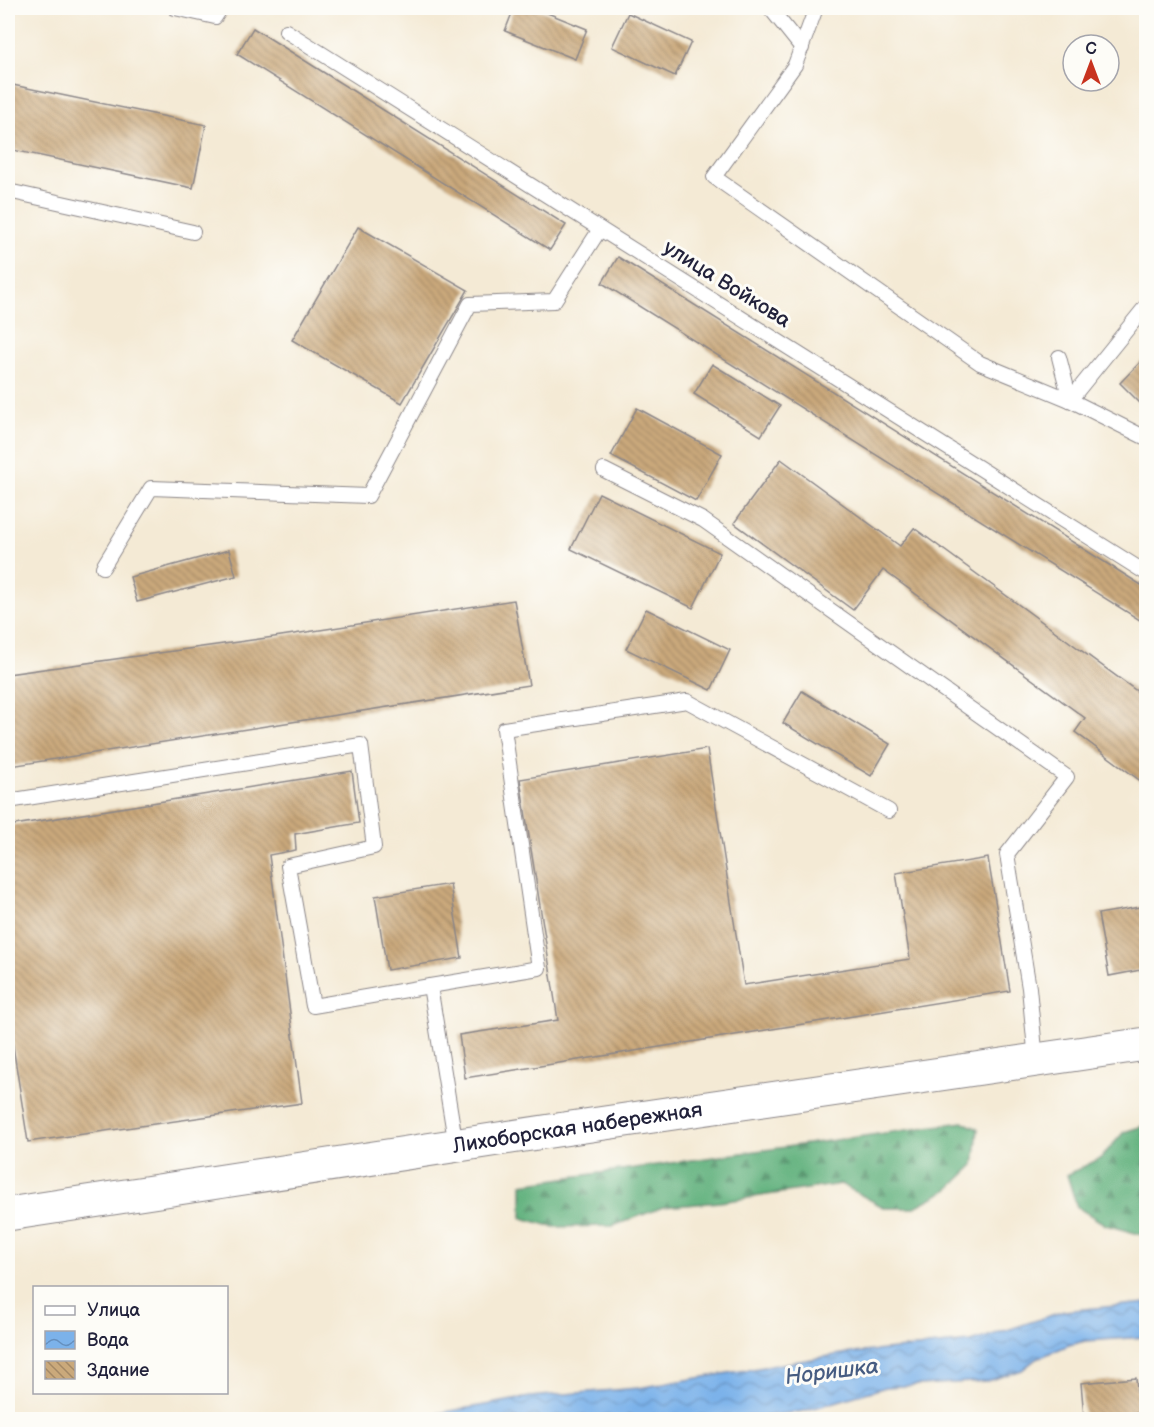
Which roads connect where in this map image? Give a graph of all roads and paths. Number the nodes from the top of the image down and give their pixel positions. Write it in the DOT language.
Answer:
graph roads {
  1 [pos="175,8"];
  2 [pos="770,8"];
  3 [pos="816,8"];
  4 [pos="218,13"];
  5 [pos="286,31"];
  6 [pos="802,48"];
  7 [pos="8,191"];
  8 [pos="600,229"];
  9 [pos="193,232"];
  10 [pos="1146,306"];
  11 [pos="1059,357"];
  12 [pos="1070,400"];
  13 [pos="1146,438"];
  14 [pos="604,470"];
  15 [pos="103,567"];
  16 [pos="1146,573"];
  17 [pos="8,801"];
  18 [pos="889,812"];
  19 [pos="430,986"];
  20 [pos="1146,1044"];
  21 [pos="1036,1060"];
  22 [pos="456,1146"];
  23 [pos="8,1214"];
  1 -- 4 [label="lane"];
  2 -- 6 [label="lane"];
  3 -- 6 [label="lane"];
  5 -- 8 [label="lane, улица Войкова"];
  6 -- 12 [label="lane"];
  7 -- 9 [label="lane"];
  8 -- 15 [label="lane"];
  8 -- 16 [label="lane, улица Войкова"];
  10 -- 12 [label="lane"];
  11 -- 12 [label="lane"];
  12 -- 13 [label="lane"];
  14 -- 21 [label="lane"];
  17 -- 19 [label="lane"];
  18 -- 19 [label="lane"];
  19 -- 22 [label="lane"];
  20 -- 21 [label="street, Лихоборская набережная"];
  21 -- 22 [label="street, Лихоборская набережная"];
  22 -- 23 [label="street, Лихоборская набережная"];
}
